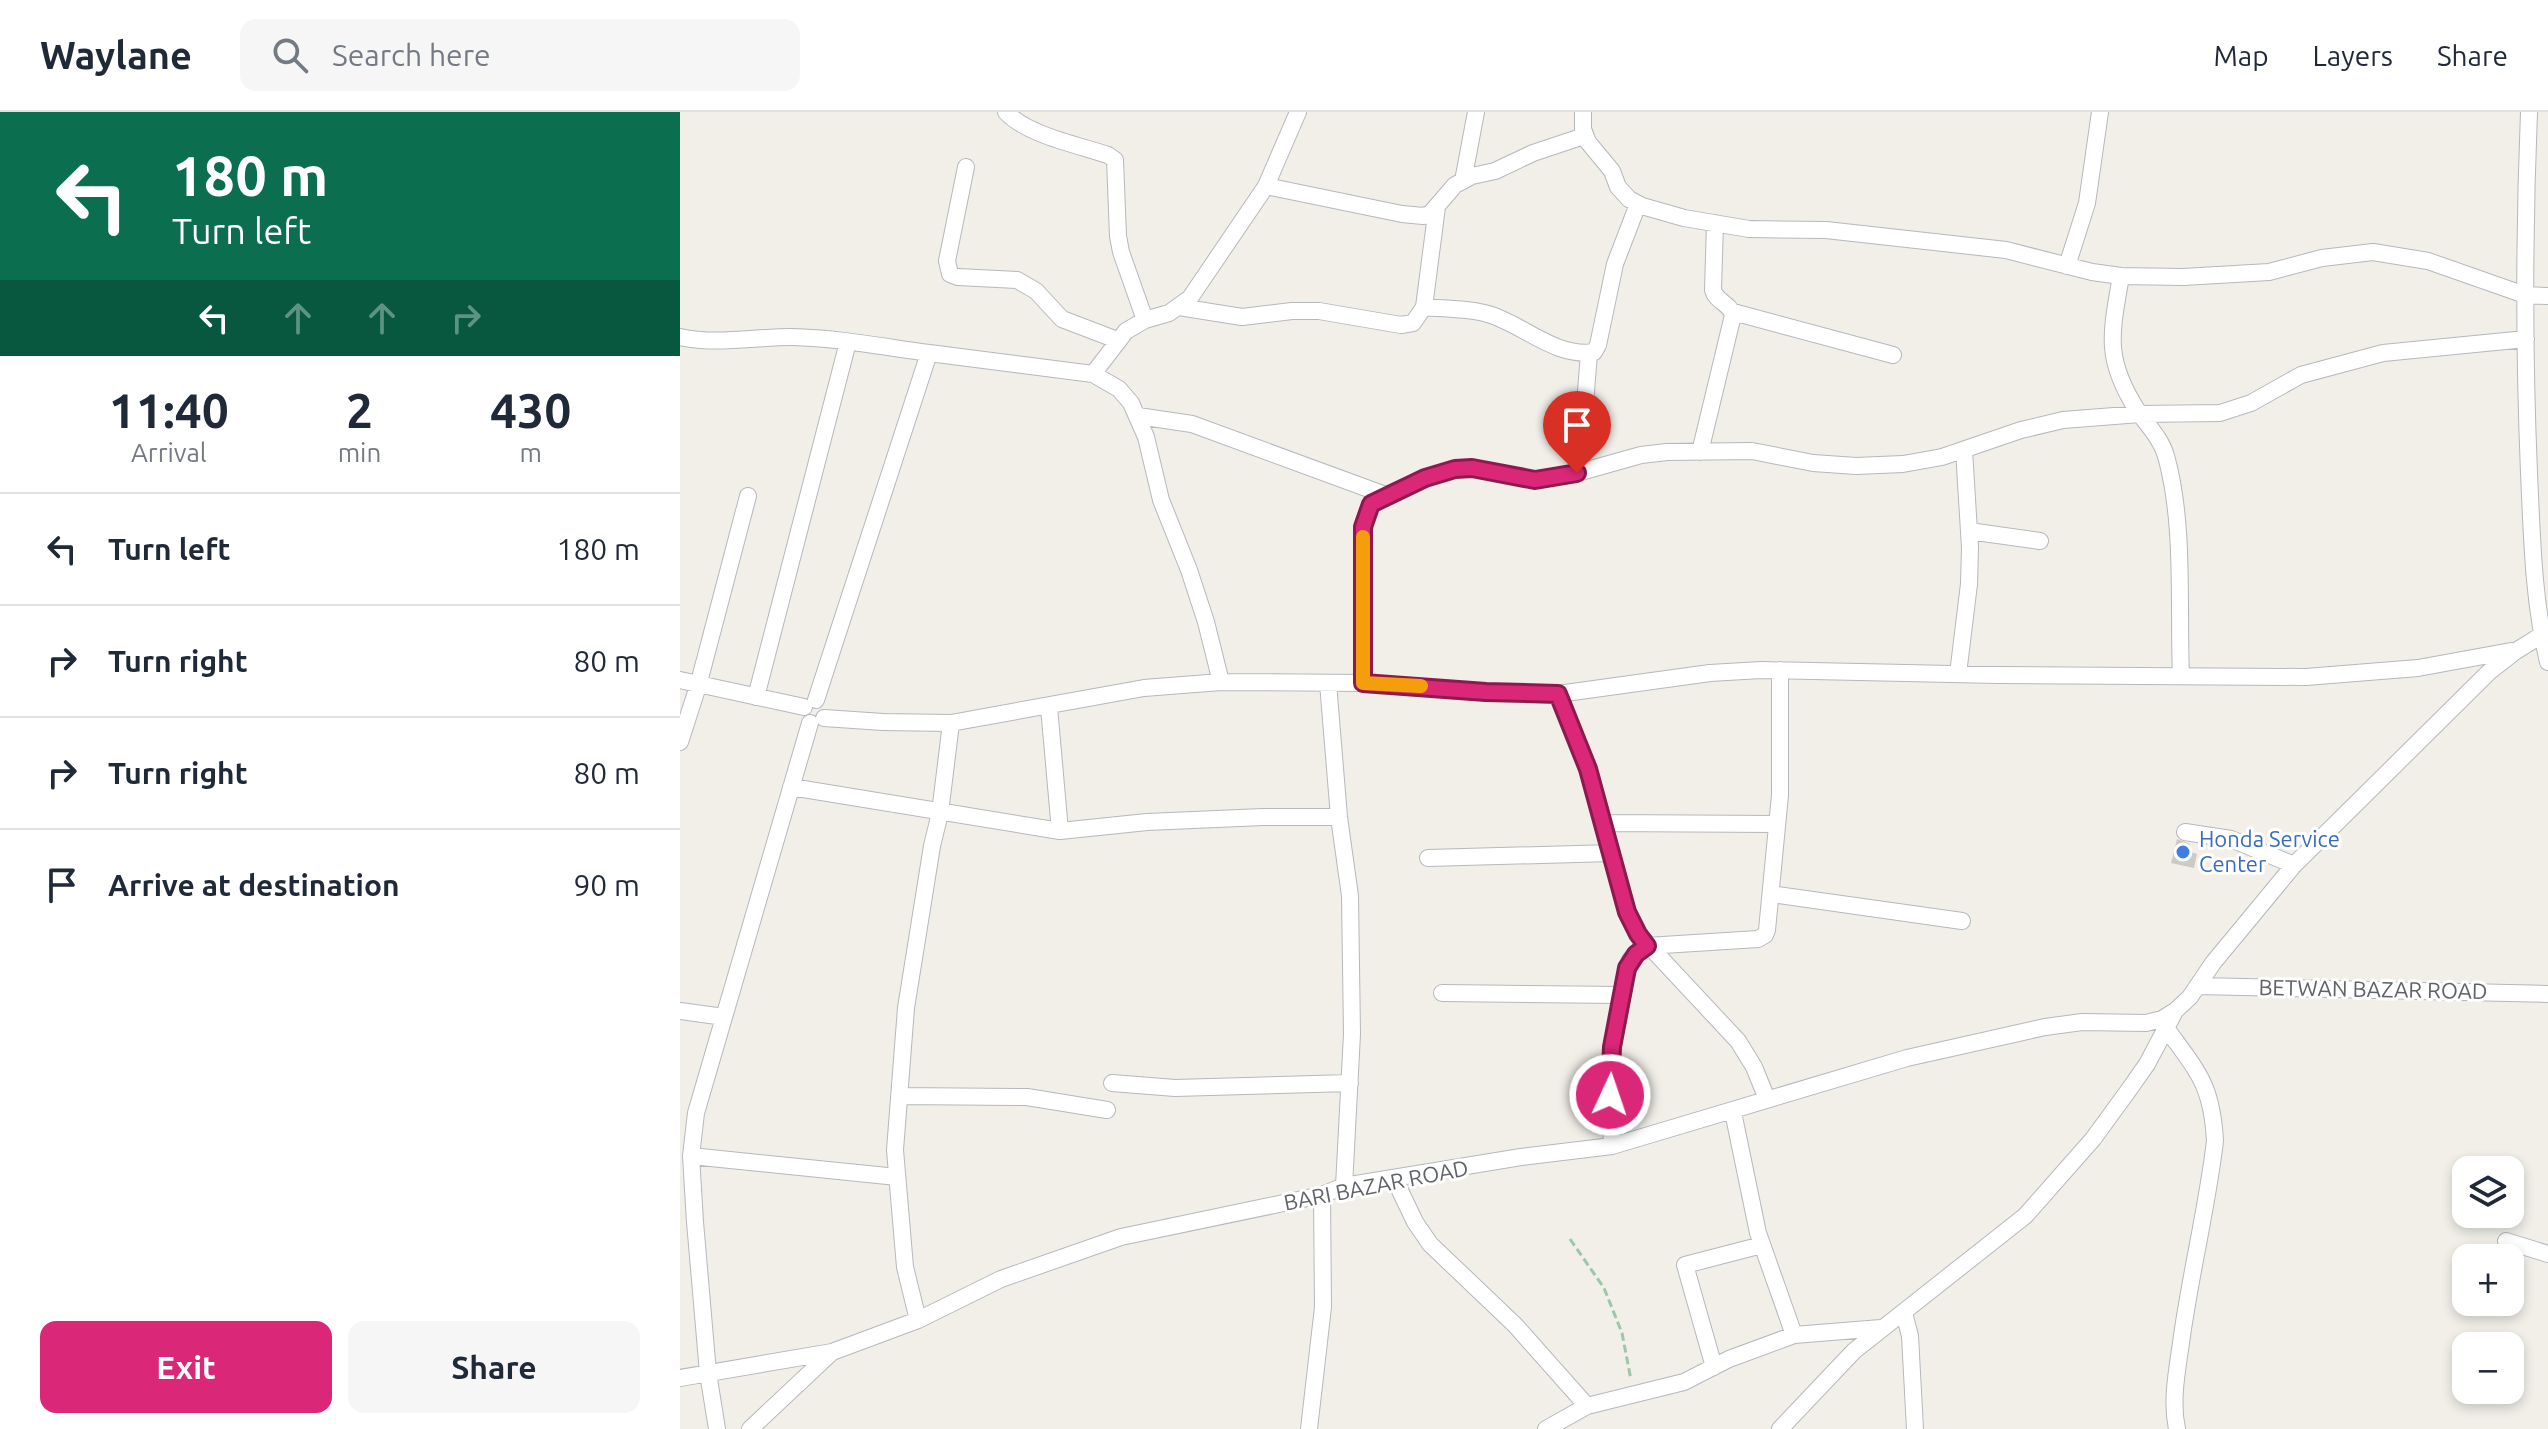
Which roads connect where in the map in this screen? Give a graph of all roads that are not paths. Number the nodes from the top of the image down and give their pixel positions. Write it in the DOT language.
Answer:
graph roads {
  1 [pos="1006,112"];
  2 [pos="1298,112"];
  3 [pos="1476,112"];
  4 [pos="1583,112"];
  5 [pos="2100,112"];
  6 [pos="2529,112"];
  7 [pos="1584,136"];
  8 [pos="966,167"];
  9 [pos="1463,181"];
  10 [pos="1266,186"];
  11 [pos="1638,204"];
  12 [pos="1437,207"];
  13 [pos="1715,223"];
  14 [pos="2067,266"];
  15 [pos="2121,276"];
  16 [pos="2525,295"];
  17 [pos="2548,296"];
  18 [pos="1179,307"];
  19 [pos="1424,307"];
  20 [pos="1733,312"];
  21 [pos="1145,320"];
  22 [pos="680,337"];
  23 [pos="2526,339"];
  24 [pos="1117,340"];
  25 [pos="848,342"];
  26 [pos="929,353"];
  27 [pos="1589,353"];
  28 [pos="1893,355"];
  29 [pos="1093,374"];
  30 [pos="2140,414"];
  31 [pos="1138,416"];
  32 [pos="1582,442"];
  33 [pos="1964,450"];
  34 [pos="1700,452"];
  35 [pos="748,496"];
  36 [pos="1388,496"];
  37 [pos="1969,531"];
  38 [pos="2040,541"];
  39 [pos="2544,633"];
  40 [pos="2516,651"];
  41 [pos="2548,662"];
  42 [pos="1780,670"];
  43 [pos="1958,674"];
  44 [pos="2181,676"];
  45 [pos="680,680"];
  46 [pos="1221,682"];
  47 [pos="1328,683"];
  48 [pos="1363,683"];
  49 [pos="698,686"];
  50 [pos="1558,694"];
  51 [pos="756,697"];
  52 [pos="810,703"];
  53 [pos="1049,707"];
  54 [pos="817,721"];
  55 [pos="951,723"];
  56 [pos="680,742"];
  57 [pos="791,787"];
  58 [pos="940,813"];
  59 [pos="1339,817"];
  60 [pos="1603,823"];
  61 [pos="1777,824"];
  62 [pos="1060,831"];
  63 [pos="2185,832"];
  64 [pos="1612,853"];
  65 [pos="1428,858"];
  66 [pos="2294,865"];
  67 [pos="1771,894"];
  68 [pos="1962,921"];
  69 [pos="1647,946"];
  70 [pos="2198,986"];
  71 [pos="1442,993"];
  72 [pos="2548,994"];
  73 [pos="1622,995"];
  74 [pos="680,1011"];
  75 [pos="2175,1011"];
  76 [pos="724,1017"];
  77 [pos="2166,1028"];
  78 [pos="1112,1083"];
  79 [pos="1350,1083"];
  80 [pos="899,1096"];
  81 [pos="1767,1099"];
  82 [pos="1107,1110"];
  83 [pos="1733,1112"];
  84 [pos="1612,1146"];
  85 [pos="691,1156"];
  86 [pos="897,1177"];
  87 [pos="1394,1178"];
  88 [pos="1344,1186"];
  89 [pos="1322,1195"];
  90 [pos="688,1223"];
  91 [pos="2506,1241"];
  92 [pos="1762,1245"];
  93 [pos="2548,1254"];
  94 [pos="1904,1313"];
  95 [pos="918,1320"];
  96 [pos="1883,1328"];
  97 [pos="1794,1335"];
  98 [pos="832,1352"];
  99 [pos="1714,1367"];
  100 [pos="708,1373"];
  101 [pos="680,1378"];
  102 [pos="1587,1406"];
  103 [pos="717,1429"];
  104 [pos="750,1429"];
  105 [pos="1309,1429"];
  106 [pos="1546,1429"];
  107 [pos="1780,1429"];
  108 [pos="1915,1429"];
  109 [pos="2177,1429"];
  1 -- 21 [label="street"];
  2 -- 10 [label="street"];
  3 -- 9 [label="street"];
  4 -- 7 [label="street"];
  5 -- 14 [label="street"];
  6 -- 16 [label="street"];
  7 -- 9 [label="street"];
  7 -- 11 [label="street"];
  8 -- 24 [label="street"];
  9 -- 12 [label="street"];
  10 -- 12 [label="street"];
  10 -- 18 [label="street"];
  11 -- 13 [label="street"];
  11 -- 27 [label="street"];
  12 -- 19 [label="street"];
  13 -- 14 [label="street"];
  13 -- 20 [label="street"];
  14 -- 15 [label="street"];
  15 -- 16 [label="street"];
  15 -- 30 [label="street"];
  16 -- 17 [label="street"];
  16 -- 23 [label="street"];
  18 -- 19 [label="street"];
  18 -- 21 [label="street"];
  19 -- 27 [label="street"];
  20 -- 28 [label="street"];
  20 -- 34 [label="street"];
  21 -- 24 [label="street"];
  22 -- 25 [label="street"];
  23 -- 30 [label="street"];
  23 -- 39 [label="street"];
  24 -- 29 [label="street"];
  25 -- 26 [label="street"];
  25 -- 51 [label="street"];
  26 -- 29 [label="street"];
  26 -- 52 [label="street"];
  27 -- 32 [label="street"];
  29 -- 31 [label="street"];
  30 -- 33 [label="street"];
  30 -- 44 [label="street"];
  31 -- 36 [label="street"];
  31 -- 46 [label="street"];
  33 -- 34 [label="street"];
  33 -- 37 [label="street"];
  34 -- 36 [label="street"];
  35 -- 49 [label="street"];
  36 -- 48 [label="street"];
  37 -- 38 [label="street"];
  37 -- 43 [label="street"];
  39 -- 40 [label="street"];
  39 -- 41 [label="street"];
  40 -- 44 [label="street"];
  40 -- 66 [label="street"];
  42 -- 43 [label="street"];
  42 -- 50 [label="street"];
  42 -- 61 [label="street"];
  43 -- 44 [label="street"];
  45 -- 49 [label="street"];
  46 -- 47 [label="street"];
  46 -- 53 [label="street"];
  47 -- 48 [label="street"];
  47 -- 59 [label="street"];
  48 -- 50 [label="street"];
  49 -- 51 [label="street"];
  49 -- 56 [label="street"];
  50 -- 60 [label="street"];
  51 -- 52 [label="street"];
  52 -- 54 [label="street"];
  53 -- 55 [label="street"];
  53 -- 62 [label="street"];
  54 -- 55 [label="street"];
  54 -- 57 [label="street"];
  55 -- 58 [label="street"];
  57 -- 58 [label="street"];
  57 -- 76 [label="street"];
  58 -- 62 [label="street"];
  58 -- 80 [label="street"];
  59 -- 62 [label="street"];
  59 -- 79 [label="street"];
  60 -- 61 [label="street"];
  60 -- 64 [label="street"];
  61 -- 67 [label="street"];
  63 -- 66 [label="street"];
  64 -- 65 [label="street"];
  64 -- 69 [label="street"];
  66 -- 70 [label="street"];
  67 -- 68 [label="street"];
  67 -- 69 [label="street"];
  69 -- 73 [label="street"];
  69 -- 81 [label="street"];
  70 -- 72 [label="street, BETWAN BAZAR ROAD"];
  70 -- 75 [label="street"];
  71 -- 73 [label="street"];
  73 -- 84 [label="street"];
  74 -- 76 [label="street"];
  75 -- 77 [label="street"];
  75 -- 81 [label="street, BARI BAZAR ROAD"];
  76 -- 85 [label="street"];
  77 -- 94 [label="street"];
  77 -- 109 [label="street"];
  78 -- 79 [label="street"];
  79 -- 88 [label="street"];
  80 -- 82 [label="street"];
  80 -- 86 [label="street"];
  81 -- 83 [label="street, BARI BAZAR ROAD"];
  83 -- 84 [label="street, BARI BAZAR ROAD"];
  83 -- 92 [label="street"];
  84 -- 87 [label="street, BARI BAZAR ROAD"];
  85 -- 86 [label="street"];
  85 -- 90 [label="street"];
  86 -- 95 [label="street"];
  87 -- 88 [label="street, BARI BAZAR ROAD"];
  87 -- 102 [label="street"];
  88 -- 89 [label="street, BARI BAZAR ROAD"];
  89 -- 95 [label="street, BARI BAZAR ROAD"];
  89 -- 105 [label="street"];
  90 -- 100 [label="street"];
  91 -- 93 [label="street"];
  92 -- 97 [label="street"];
  92 -- 99 [label="street"];
  94 -- 96 [label="street"];
  94 -- 108 [label="street"];
  95 -- 98 [label="street, BARI BAZAR ROAD"];
  96 -- 97 [label="street"];
  96 -- 107 [label="street"];
  97 -- 99 [label="street"];
  98 -- 100 [label="street, BARI BAZAR ROAD"];
  98 -- 104 [label="street"];
  99 -- 102 [label="street"];
  100 -- 101 [label="street, BARI BAZAR ROAD"];
  100 -- 103 [label="street"];
  102 -- 106 [label="street"];
}
